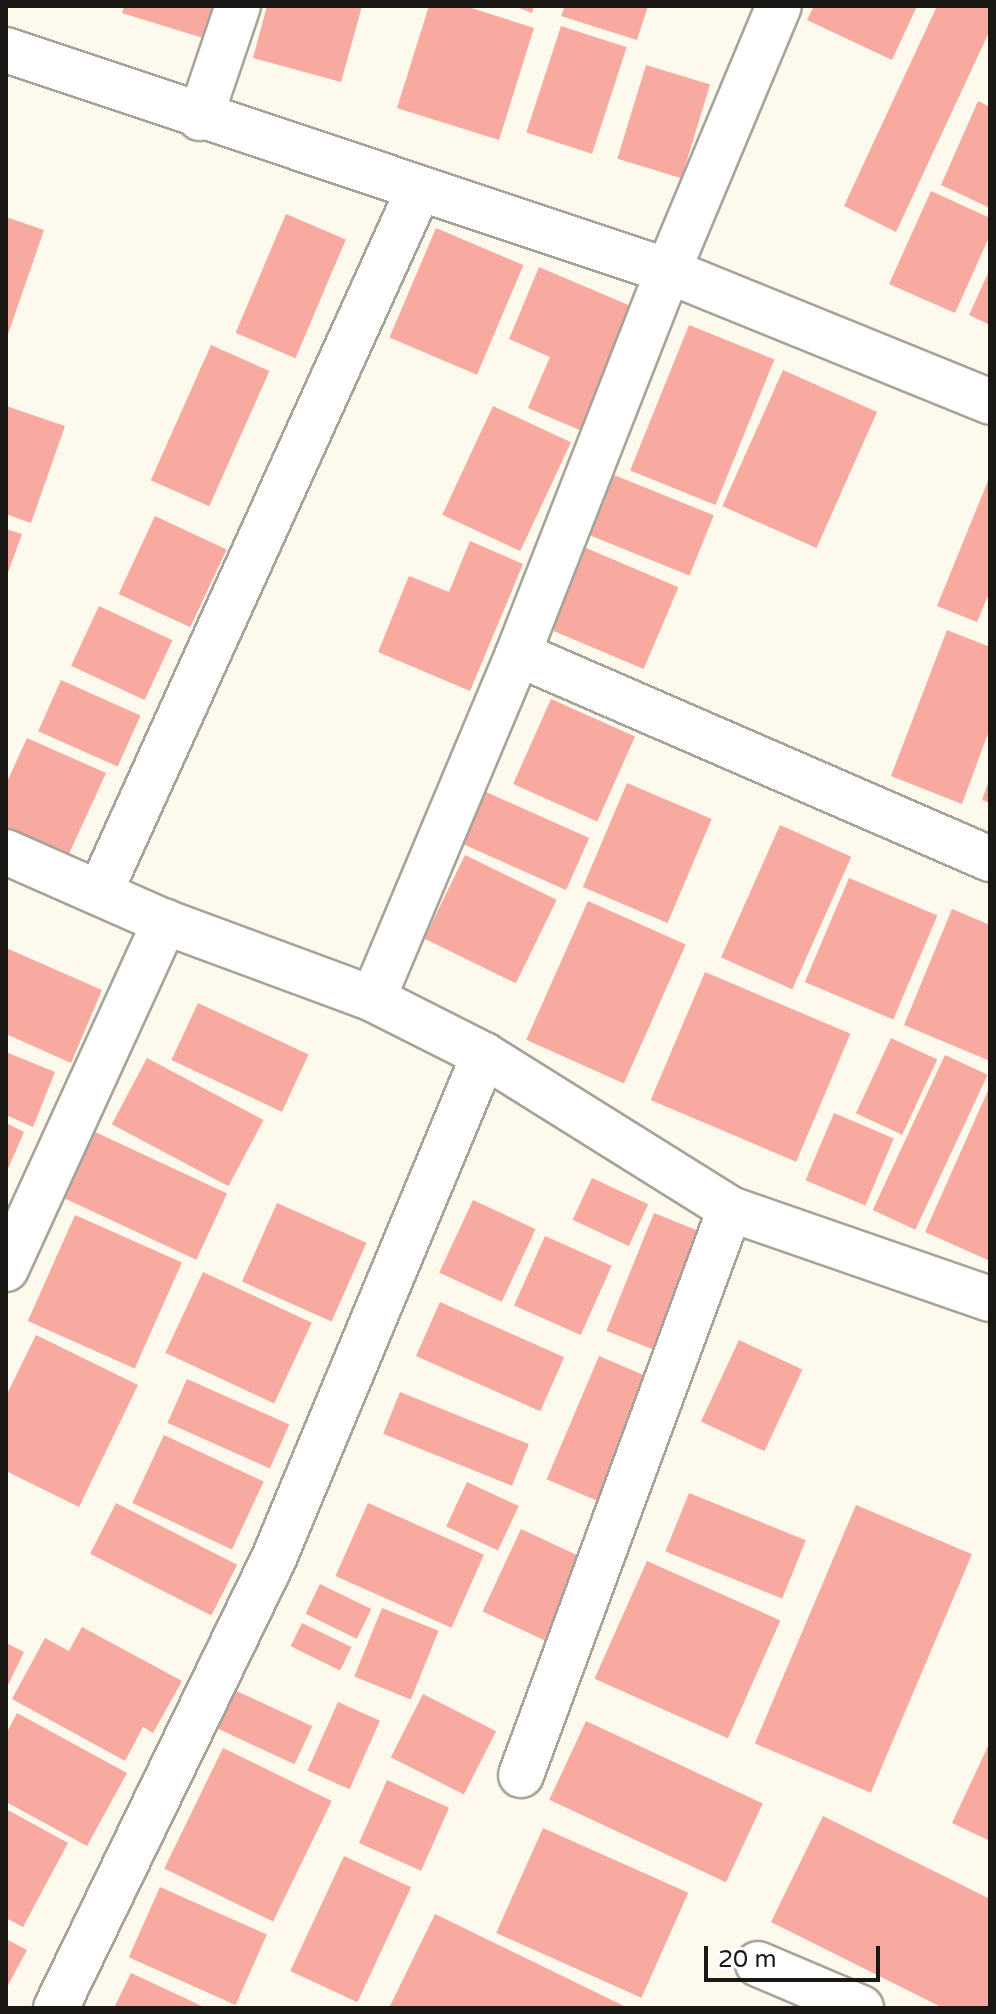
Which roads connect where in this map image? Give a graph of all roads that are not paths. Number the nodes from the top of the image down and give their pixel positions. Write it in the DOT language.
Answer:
graph roads {
  1 [pos="238,6"];
  2 [pos="779,6"];
  3 [pos="6,50"];
  4 [pos="200,118"];
  5 [pos="419,189"];
  6 [pos="668,271"];
  7 [pos="990,402"];
  8 [pos="518,654"];
  9 [pos="6,852"];
  10 [pos="990,859"];
  11 [pos="100,892"];
  12 [pos="165,922"];
  13 [pos="373,999"];
  14 [pos="484,1055"];
  15 [pos="730,1209"];
  16 [pos="6,1269"];
  17 [pos="990,1299"];
  18 [pos="521,1775"];
  19 [pos="758,1964"];
  20 [pos="56,2008"];
  21 [pos="861,2008"];
  1 -- 4 [label="street"];
  2 -- 6 [label="street"];
  3 -- 4 [label="street"];
  4 -- 5 [label="street"];
  5 -- 6 [label="street"];
  5 -- 11 [label="street"];
  6 -- 7 [label="street"];
  6 -- 8 [label="street"];
  8 -- 10 [label="street"];
  8 -- 13 [label="street"];
  9 -- 11 [label="street"];
  11 -- 12 [label="street"];
  12 -- 13 [label="street"];
  12 -- 16 [label="street"];
  13 -- 14 [label="street"];
  14 -- 15 [label="street"];
  14 -- 20 [label="street"];
  15 -- 17 [label="street"];
  15 -- 18 [label="street"];
  19 -- 21 [label="street"];
}
